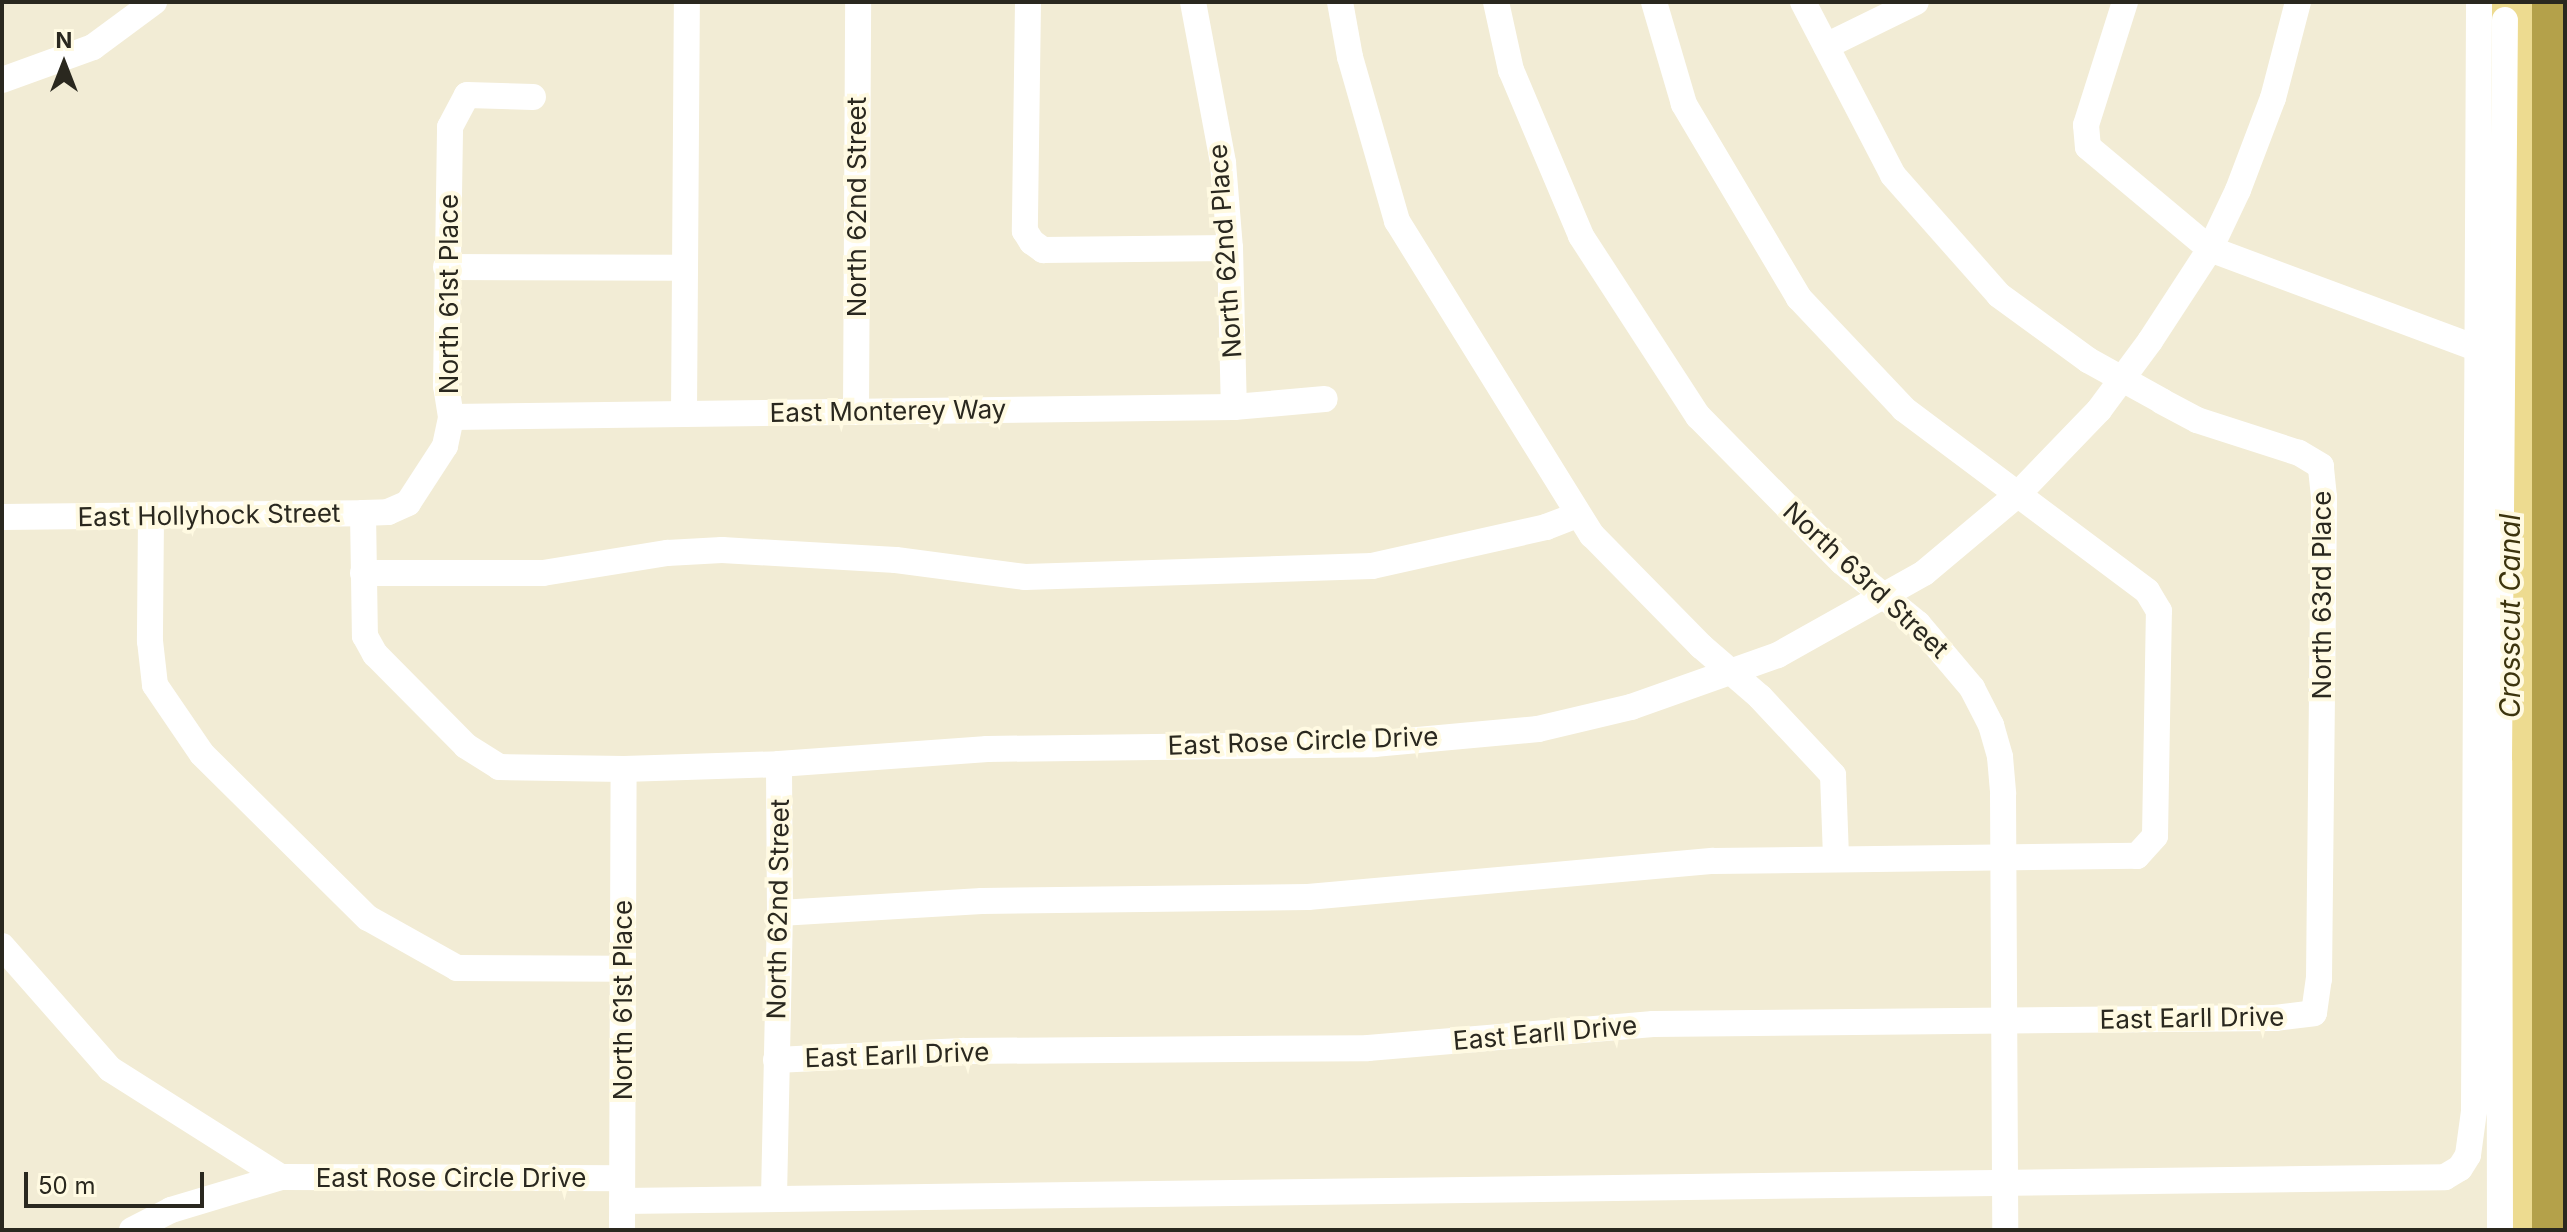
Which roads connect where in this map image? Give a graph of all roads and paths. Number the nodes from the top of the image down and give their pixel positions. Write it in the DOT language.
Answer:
graph roads {
  1 [pos="154,2"];
  2 [pos="687,2"];
  3 [pos="858,2"];
  4 [pos="1028,2"];
  5 [pos="1193,2"];
  6 [pos="1340,2"];
  7 [pos="1496,2"];
  8 [pos="1654,2"];
  9 [pos="1803,2"];
  10 [pos="1916,2"];
  11 [pos="2125,2"];
  12 [pos="2298,2"];
  13 [pos="2479,2"];
  14 [pos="2505,20"];
  15 [pos="1826,46"];
  16 [pos="2,80"];
  17 [pos="533,97"];
  18 [pos="1230,248"];
  19 [pos="2210,249"];
  20 [pos="446,267"];
  21 [pos="685,268"];
  22 [pos="2476,348"];
  23 [pos="2123,378"];
  24 [pos="1325,399"];
  25 [pos="1234,407"];
  26 [pos="856,412"];
  27 [pos="684,413"];
  28 [pos="451,417"];
  29 [pos="2018,494"];
  30 [pos="363,513"];
  31 [pos="1577,515"];
  32 [pos="151,516"];
  33 [pos="2,517"];
  34 [pos="363,573"];
  35 [pos="1884,596"];
  36 [pos="1731,673"];
  37 [pos="779,764"];
  38 [pos="624,769"];
  39 [pos="1836,858"];
  40 [pos="2004,858"];
  41 [pos="780,913"];
  42 [pos="2,946"];
  43 [pos="623,969"];
  44 [pos="2314,1013"];
  45 [pos="2006,1021"];
  46 [pos="776,1060"];
  47 [pos="281,1177"];
  48 [pos="2006,1182"];
  49 [pos="622,1190"];
  50 [pos="774,1197"];
  51 [pos="132,1230"];
  52 [pos="622,1230"];
  53 [pos="2005,1230"];
  54 [pos="2500,1230"];
  1 -- 16 [label="street"];
  2 -- 21 [label="street"];
  3 -- 26 [label="street, North 62nd Street"];
  4 -- 18 [label="street"];
  5 -- 18 [label="street, North 62nd Place"];
  6 -- 31 [label="street"];
  7 -- 35 [label="street, North 63rd Street"];
  8 -- 29 [label="street"];
  9 -- 15 [label="street, North 63rd Place"];
  10 -- 15 [label="street"];
  11 -- 19 [label="street"];
  12 -- 19 [label="street, East Rose Circle Drive"];
  13 -- 22 [label="street, East Rose Circle Drive"];
  14 -- 54 [label="street"];
  15 -- 23 [label="street, North 63rd Place"];
  17 -- 20 [label="street, North 61st Place"];
  18 -- 25 [label="street, North 62nd Place"];
  19 -- 22 [label="street"];
  19 -- 23 [label="street, East Rose Circle Drive"];
  20 -- 21 [label="street"];
  20 -- 28 [label="street, North 61st Place"];
  21 -- 27 [label="street"];
  22 -- 48 [label="street, East Rose Circle Drive"];
  23 -- 29 [label="street, East Rose Circle Drive"];
  23 -- 44 [label="street, North 63rd Place"];
  24 -- 25 [label="street, East Monterey Way"];
  25 -- 26 [label="street, East Monterey Way"];
  26 -- 27 [label="street, East Monterey Way"];
  27 -- 28 [label="street, East Monterey Way"];
  28 -- 30 [label="street, North 61st Place"];
  29 -- 35 [label="street, East Rose Circle Drive"];
  29 -- 40 [label="street"];
  30 -- 32 [label="street, East Hollyhock Street"];
  30 -- 34 [label="street, East Hollyhock Street"];
  31 -- 34 [label="street"];
  31 -- 36 [label="street"];
  32 -- 33 [label="street, East Hollyhock Street"];
  32 -- 43 [label="street"];
  34 -- 38 [label="street, East Hollyhock Street"];
  35 -- 36 [label="street, East Rose Circle Drive"];
  35 -- 40 [label="street, North 63rd Street"];
  36 -- 37 [label="street, East Rose Circle Drive"];
  36 -- 39 [label="street"];
  37 -- 38 [label="street, East Rose Circle Drive"];
  37 -- 41 [label="street, North 62nd Street"];
  38 -- 43 [label="street, North 61st Place"];
  39 -- 40 [label="street"];
  39 -- 41 [label="street"];
  40 -- 45 [label="street, North 63rd Street"];
  41 -- 46 [label="street, North 62nd Street"];
  42 -- 47 [label="street, East Rose Circle Drive"];
  43 -- 49 [label="street, North 61st Place"];
  44 -- 45 [label="street, East Earll Drive"];
  45 -- 46 [label="street, East Earll Drive"];
  45 -- 48 [label="street, North 63rd Street"];
  46 -- 50 [label="street, North 62nd Street"];
  47 -- 49 [label="street, East Rose Circle Drive"];
  47 -- 51 [label="street, East Rose Circle Drive"];
  48 -- 50 [label="street, East Rose Circle Drive"];
  48 -- 53 [label="street, North 63rd Street"];
  49 -- 50 [label="street, East Rose Circle Drive"];
  49 -- 52 [label="street, North 61st Place"];
}
